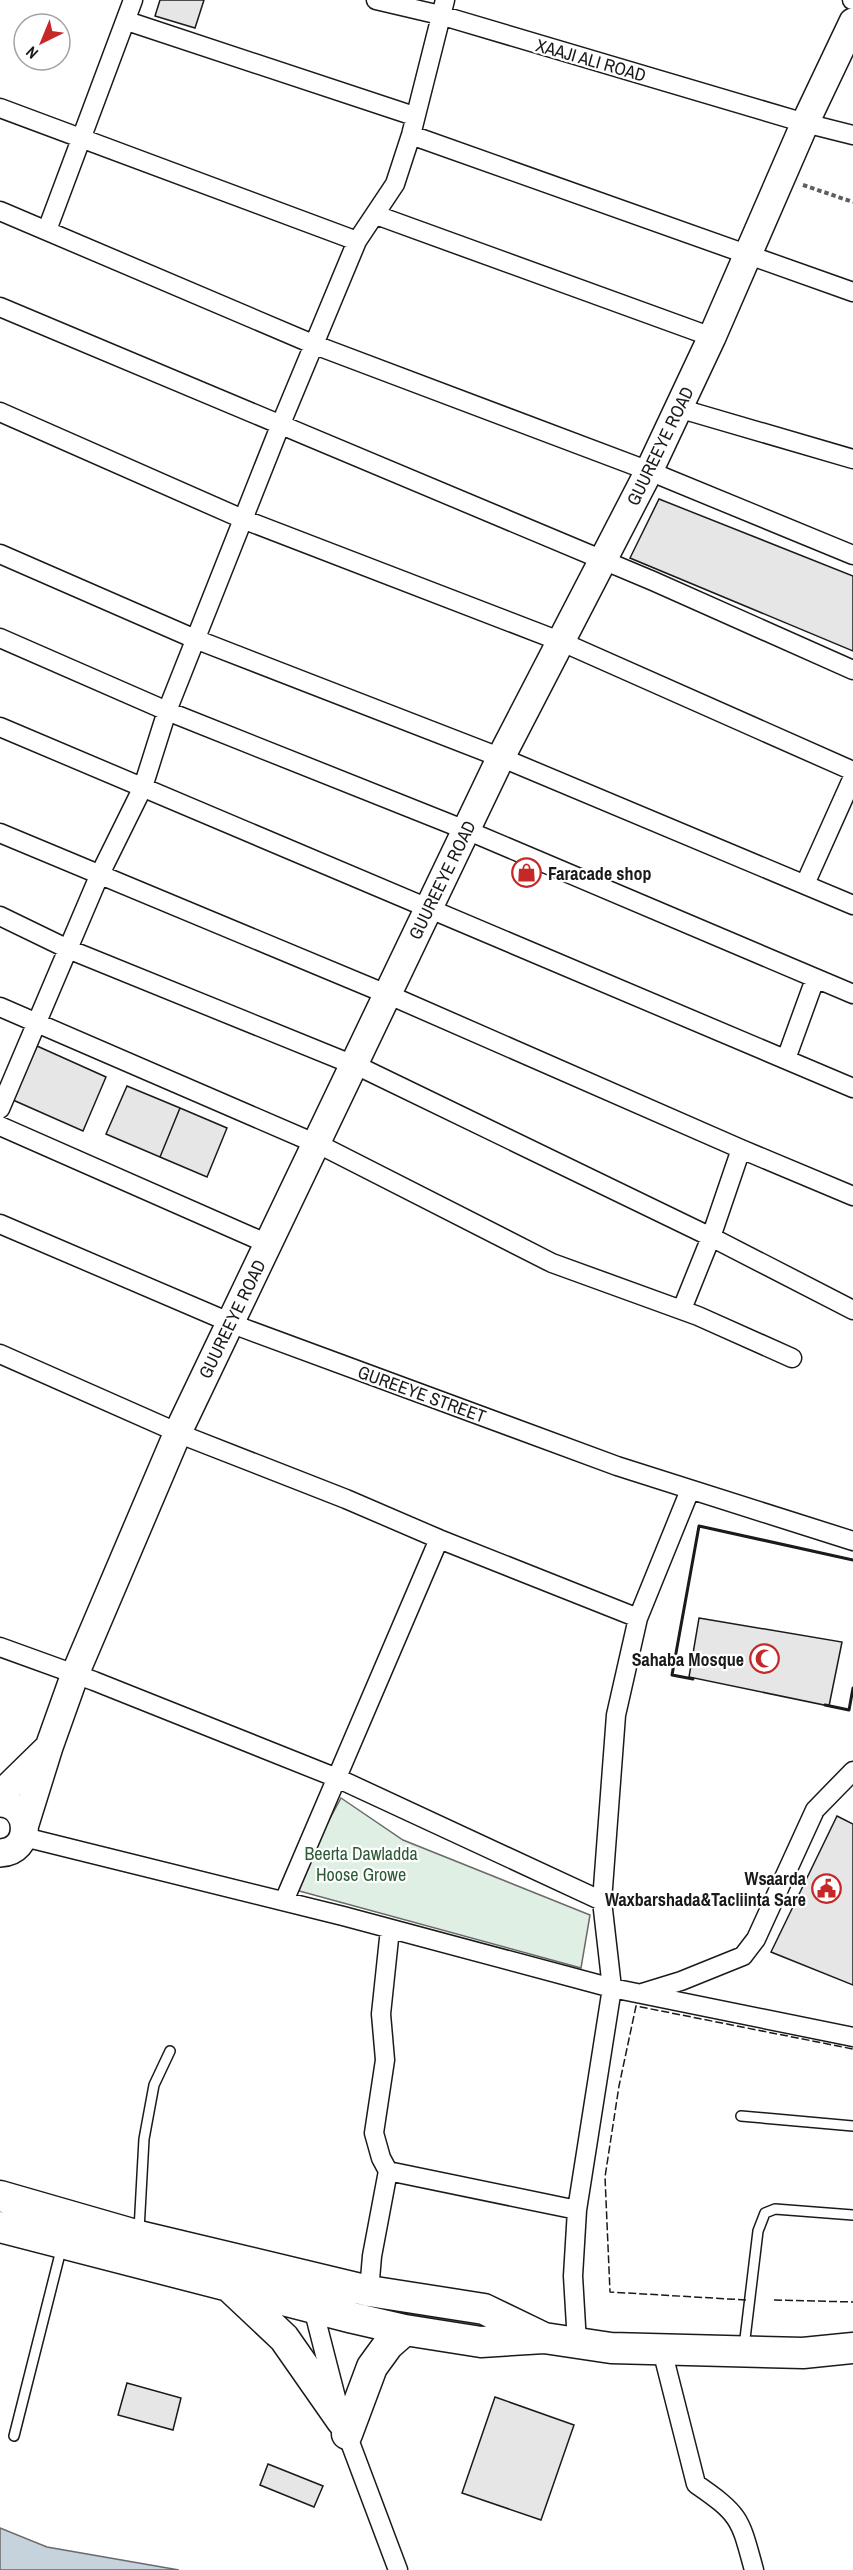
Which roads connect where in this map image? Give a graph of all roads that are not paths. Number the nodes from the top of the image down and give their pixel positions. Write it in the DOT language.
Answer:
graph roads {
  1 [pos="133,0"];
  2 [pos="376,0"];
  3 [pos="443,8"];
  4 [pos="127,21"];
  5 [pos="853,22"];
  6 [pos="0,108"];
  7 [pos="414,116"];
  8 [pos="805,123"];
  9 [pos="411,135"];
  10 [pos="853,135"];
  11 [pos="82,138"];
  12 [pos="0,211"];
  13 [pos="376,215"];
  14 [pos="47,230"];
  15 [pos="357,241"];
  16 [pos="748,256"];
  17 [pos="853,292"];
  18 [pos="0,307"];
  19 [pos="712,337"];
  20 [pos="315,345"];
  21 [pos="678,408"];
  22 [pos="0,412"];
  23 [pos="280,426"];
  24 [pos="853,459"];
  25 [pos="649,471"];
  26 [pos="245,520"];
  27 [pos="0,554"];
  28 [pos="853,555"];
  29 [pos="602,560"];
  30 [pos="0,638"];
  31 [pos="195,639"];
  32 [pos="562,642"];
  33 [pos="853,670"];
  34 [pos="167,711"];
  35 [pos="0,728"];
  36 [pos="501,757"];
  37 [pos="853,771"];
  38 [pos="853,777"];
  39 [pos="143,787"];
  40 [pos="466,831"];
  41 [pos="0,833"];
  42 [pos="99,876"];
  43 [pos="805,884"];
  44 [pos="853,904"];
  45 [pos="429,907"];
  46 [pos="0,916"];
  47 [pos="68,949"];
  48 [pos="815,979"];
  49 [pos="387,994"];
  50 [pos="853,994"];
  51 [pos="0,1007"];
  52 [pos="36,1023"];
  53 [pos="786,1059"];
  54 [pos="354,1065"];
  55 [pos="853,1088"];
  56 [pos="0,1109"];
  57 [pos="0,1126"];
  58 [pos="316,1143"];
  59 [pos="741,1149"];
  60 [pos="853,1196"];
  61 [pos="0,1224"];
  62 [pos="711,1237"];
  63 [pos="268,1244"];
  64 [pos="682,1309"];
  65 [pos="853,1310"];
  66 [pos="230,1323"];
  67 [pos="0,1354"];
  68 [pos="792,1358"];
  69 [pos="178,1432"];
  70 [pos="690,1490"];
  71 [pos="439,1539"];
  72 [pos="853,1541"];
  73 [pos="638,1618"];
  74 [pos="0,1647"];
  75 [pos="75,1674"];
  76 [pos="49,1747"];
  77 [pos="853,1771"];
  78 [pos="337,1778"];
  79 [pos="0,1794"];
  80 [pos="0,1803"];
  81 [pos="11,1845"];
  82 [pos="284,1901"];
  83 [pos="602,1901"];
  84 [pos="390,1929"];
  85 [pos="612,1988"];
  86 [pos="638,1994"];
  87 [pos="853,2037"];
  88 [pos="170,2051"];
  89 [pos="741,2116"];
  90 [pos="853,2126"];
  91 [pos="388,2171"];
  92 [pos="0,2196"];
  93 [pos="577,2210"];
  94 [pos="853,2215"];
  95 [pos="0,2227"];
  96 [pos="139,2236"];
  97 [pos="62,2243"];
  98 [pos="318,2278"];
  99 [pos="230,2287"];
  100 [pos="369,2291"];
  101 [pos="313,2308"];
  102 [pos="405,2330"];
  103 [pos="544,2338"];
  104 [pos="577,2343"];
  105 [pos="853,2348"];
  106 [pos="662,2350"];
  107 [pos="744,2352"];
  108 [pos="345,2427"];
  109 [pos="14,2436"];
  110 [pos="398,2570"];
  111 [pos="754,2570"];
  1 -- 4 [label="street"];
  2 -- 3 [label="street, XAAJI ALI ROAD"];
  3 -- 7 [label="street"];
  3 -- 8 [label="street, XAAJI ALI ROAD"];
  4 -- 7 [label="street"];
  4 -- 11 [label="street"];
  5 -- 8 [label="street, GUUREEYE ROAD"];
  6 -- 11 [label="street"];
  7 -- 9 [label="street"];
  8 -- 10 [label="street, XAAJI ALI ROAD"];
  8 -- 16 [label="street, GUUREEYE ROAD"];
  9 -- 13 [label="street"];
  9 -- 16 [label="street"];
  11 -- 14 [label="street"];
  11 -- 15 [label="street"];
  12 -- 14 [label="street"];
  13 -- 15 [label="street"];
  13 -- 19 [label="street"];
  14 -- 20 [label="street"];
  15 -- 20 [label="street"];
  16 -- 17 [label="street"];
  16 -- 19 [label="street, GUUREEYE ROAD"];
  18 -- 23 [label="street"];
  19 -- 21 [label="street, GUUREEYE ROAD"];
  20 -- 23 [label="street"];
  20 -- 25 [label="street"];
  21 -- 24 [label="street"];
  21 -- 25 [label="street, GUUREEYE ROAD"];
  22 -- 26 [label="street"];
  23 -- 26 [label="street"];
  23 -- 29 [label="street"];
  25 -- 28 [label="street"];
  25 -- 29 [label="street, GUUREEYE ROAD"];
  26 -- 31 [label="street"];
  26 -- 32 [label="street"];
  27 -- 31 [label="street"];
  29 -- 32 [label="street, GUUREEYE ROAD"];
  29 -- 33 [label="street"];
  30 -- 34 [label="street"];
  31 -- 34 [label="street"];
  31 -- 36 [label="street"];
  32 -- 36 [label="street, GUUREEYE ROAD"];
  32 -- 37 [label="street"];
  34 -- 39 [label="street"];
  34 -- 40 [label="street"];
  35 -- 39 [label="street"];
  36 -- 40 [label="street, GUUREEYE ROAD"];
  36 -- 43 [label="street"];
  38 -- 43 [label="street"];
  39 -- 42 [label="street"];
  39 -- 45 [label="street"];
  40 -- 45 [label="street, GUUREEYE ROAD"];
  40 -- 48 [label="street"];
  41 -- 42 [label="street"];
  42 -- 47 [label="street"];
  42 -- 49 [label="street"];
  43 -- 44 [label="street"];
  45 -- 49 [label="street, GUUREEYE ROAD"];
  45 -- 53 [label="street"];
  46 -- 47 [label="street"];
  47 -- 52 [label="street"];
  47 -- 54 [label="street"];
  48 -- 50 [label="street"];
  48 -- 53 [label="street"];
  49 -- 54 [label="street, GUUREEYE ROAD"];
  49 -- 59 [label="street"];
  51 -- 52 [label="street"];
  52 -- 56 [label="street"];
  52 -- 58 [label="street"];
  53 -- 55 [label="street"];
  54 -- 58 [label="street, GUUREEYE ROAD"];
  54 -- 62 [label="street"];
  57 -- 63 [label="street"];
  58 -- 63 [label="street, GUUREEYE ROAD"];
  58 -- 64 [label="street"];
  59 -- 60 [label="street"];
  59 -- 62 [label="street"];
  61 -- 66 [label="street, GUREEYE STREET"];
  62 -- 64 [label="street"];
  62 -- 65 [label="street"];
  63 -- 66 [label="street, GUUREEYE ROAD"];
  64 -- 68 [label="street"];
  66 -- 69 [label="street, GUUREEYE ROAD"];
  66 -- 70 [label="street, GUREEYE STREET"];
  67 -- 69 [label="street"];
  69 -- 71 [label="street"];
  69 -- 75 [label="street, GUUREEYE ROAD"];
  70 -- 72 [label="street, GUREEYE STREET"];
  70 -- 73 [label="street"];
  71 -- 73 [label="street"];
  71 -- 78 [label="street"];
  73 -- 83 [label="street"];
  74 -- 75 [label="street"];
  75 -- 76 [label="street, GUUREEYE ROAD"];
  75 -- 78 [label="street"];
  76 -- 79 [label="street"];
  76 -- 81 [label="street, GUUREEYE ROAD"];
  77 -- 86 [label="street"];
  78 -- 82 [label="street"];
  78 -- 83 [label="street"];
  80 -- 81 [label="street"];
  81 -- 82 [label="street"];
  82 -- 84 [label="street"];
  83 -- 85 [label="street"];
  84 -- 85 [label="street"];
  84 -- 91 [label="street"];
  85 -- 86 [label="street"];
  85 -- 93 [label="street"];
  86 -- 87 [label="street"];
  88 -- 96 [label="lane"];
  89 -- 90 [label="lane"];
  91 -- 93 [label="street"];
  91 -- 100 [label="street"];
  92 -- 96 [label="main road"];
  93 -- 104 [label="street"];
  94 -- 107 [label="lane"];
  95 -- 97 [label="main road"];
  96 -- 98 [label="main road"];
  97 -- 99 [label="main road"];
  97 -- 109 [label="lane"];
  98 -- 100 [label="main road"];
  98 -- 101 [label="street"];
  99 -- 101 [label="main road"];
  99 -- 108 [label="main road"];
  100 -- 103 [label="main road"];
  101 -- 102 [label="main road"];
  101 -- 108 [label="street"];
  102 -- 103 [label="main road"];
  102 -- 108 [label="main road"];
  103 -- 104 [label="main road"];
  104 -- 106 [label="main road"];
  105 -- 107 [label="main road"];
  106 -- 107 [label="main road"];
  106 -- 111 [label="street"];
  108 -- 110 [label="street"];
}
